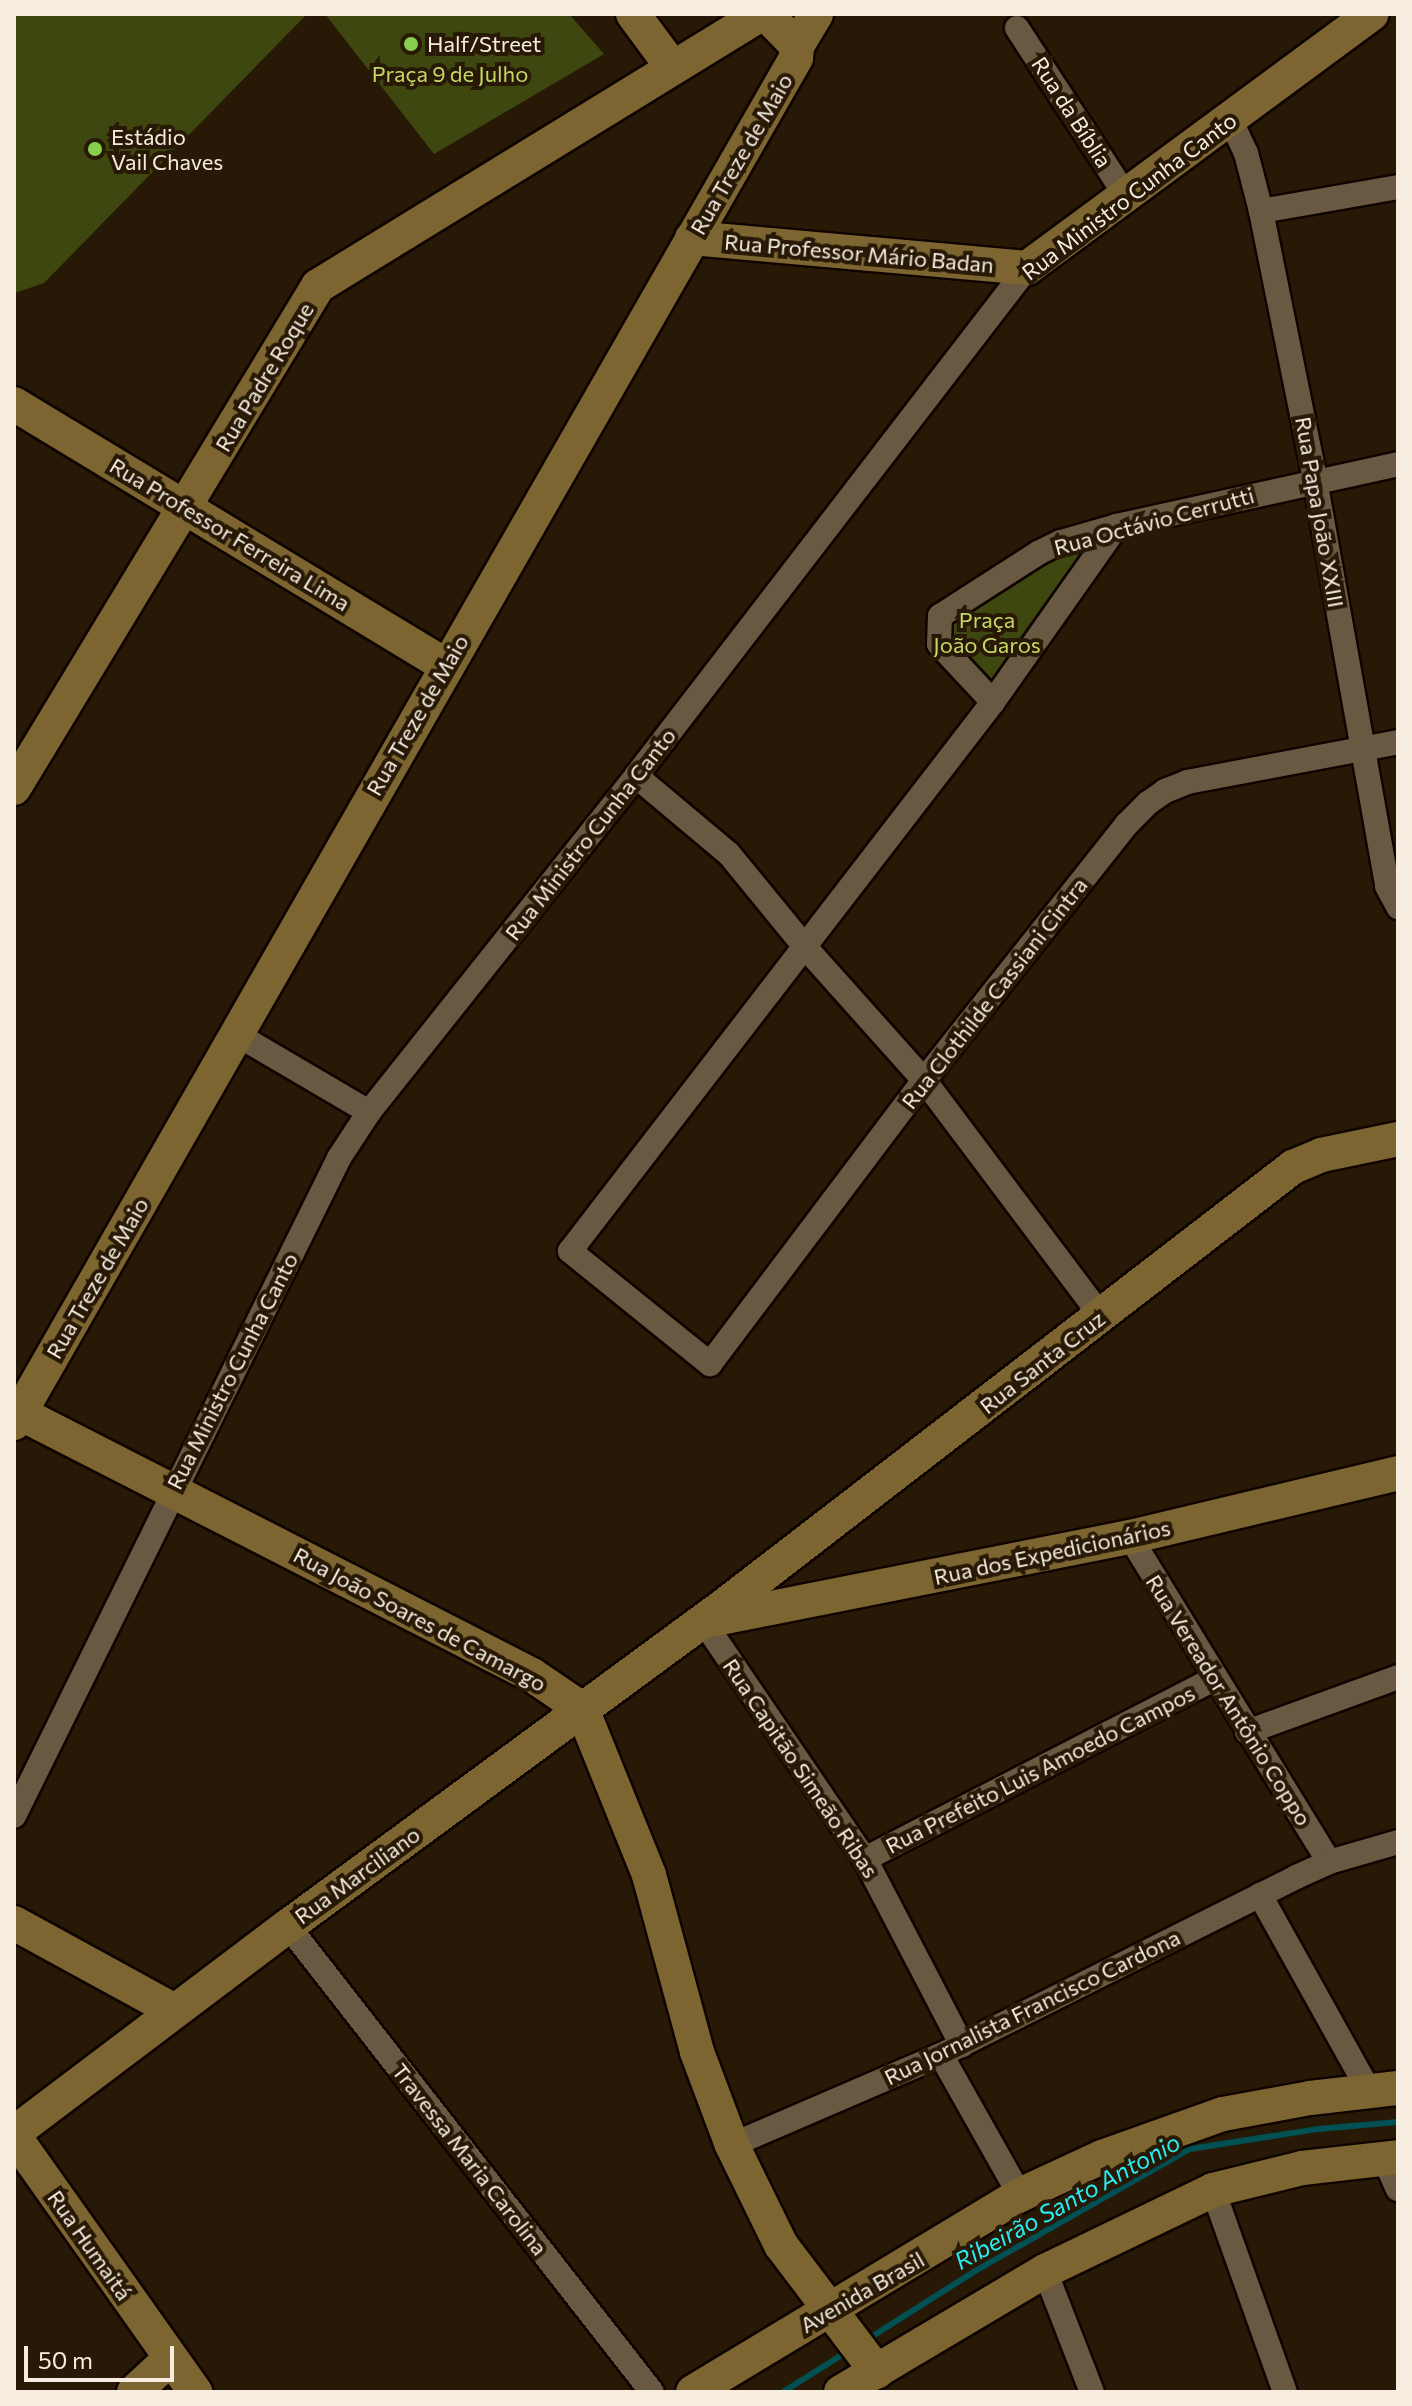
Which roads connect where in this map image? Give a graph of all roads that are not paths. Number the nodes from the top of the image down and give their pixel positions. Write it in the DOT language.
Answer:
graph roads {
  1 [pos="633,14"];
  2 [pos="763,14"];
  3 [pos="816,14"];
  4 [pos="1372,14"];
  5 [pos="1017,28"];
  6 [pos="797,46"];
  7 [pos="673,68"];
  8 [pos="1230,119"];
  9 [pos="1398,187"];
  10 [pos="1126,196"];
  11 [pos="1261,211"];
  12 [pos="692,238"];
  13 [pos="1027,268"];
  14 [pos="14,404"];
  15 [pos="1398,464"];
  16 [pos="1315,480"];
  17 [pos="186,505"];
  18 [pos="1117,526"];
  19 [pos="445,665"];
  20 [pos="993,702"];
  21 [pos="1398,742"];
  22 [pos="1361,749"];
  23 [pos="636,776"];
  24 [pos="14,788"];
  25 [pos="1398,907"];
  26 [pos="805,947"];
  27 [pos="236,1034"];
  28 [pos="924,1080"];
  29 [pos="369,1112"];
  30 [pos="1398,1139"];
  31 [pos="1101,1316"];
  32 [pos="16,1415"];
  33 [pos="1398,1473"];
  34 [pos="172,1490"];
  35 [pos="1130,1537"];
  36 [pos="703,1621"];
  37 [pos="1398,1677"];
  38 [pos="1214,1679"];
  39 [pos="582,1709"];
  40 [pos="1247,1732"];
  41 [pos="14,1816"];
  42 [pos="1398,1842"];
  43 [pos="865,1859"];
  44 [pos="1329,1862"];
  45 [pos="1260,1895"];
  46 [pos="14,1923"];
  47 [pos="288,1926"];
  48 [pos="175,2011"];
  49 [pos="951,2050"];
  50 [pos="1384,2090"];
  51 [pos="14,2134"];
  52 [pos="732,2145"];
  53 [pos="1391,2158"];
  54 [pos="1398,2189"];
  55 [pos="1213,2190"];
  56 [pos="1020,2195"];
  57 [pos="1045,2271"];
  58 [pos="837,2319"];
  59 [pos="170,2359"];
  60 [pos="871,2364"];
  61 [pos="134,2392"];
  62 [pos="195,2392"];
  63 [pos="652,2392"];
  64 [pos="693,2392"];
  65 [pos="841,2392"];
  66 [pos="1092,2392"];
  67 [pos="1285,2392"];
  1 -- 7 [label="street"];
  2 -- 6 [label="street, Rua Treze de Maio"];
  2 -- 7 [label="street, Rua Padre Roque"];
  3 -- 6 [label="street"];
  4 -- 8 [label="street, Rua Ministro Cunha Canto"];
  5 -- 10 [label="street, Rua da Bíblia"];
  6 -- 12 [label="street, Rua Treze de Maio"];
  7 -- 17 [label="street, Rua Padre Roque"];
  8 -- 10 [label="street, Rua Ministro Cunha Canto"];
  8 -- 11 [label="street, Rua Papa João XXIII"];
  9 -- 11 [label="street"];
  10 -- 13 [label="street, Rua Ministro Cunha Canto"];
  11 -- 16 [label="street, Rua Papa João XXIII"];
  12 -- 13 [label="street, Rua Professor Mário Badan"];
  12 -- 19 [label="street, Rua Treze de Maio"];
  13 -- 23 [label="street, Rua Ministro Cunha Canto"];
  14 -- 17 [label="street, Rua Professor Ferreira Lima"];
  15 -- 16 [label="street, Rua Octávio Cerrutti"];
  16 -- 18 [label="street, Rua Octávio Cerrutti"];
  16 -- 22 [label="street, Rua Papa João XXIII"];
  17 -- 19 [label="street, Rua Professor Ferreira Lima"];
  17 -- 24 [label="street, Rua Padre Roque"];
  18 -- 20 [label="street"];
  18 -- 20 [label="street, Rua Octávio Cerrutti"];
  19 -- 27 [label="street, Rua Treze de Maio"];
  20 -- 26 [label="street"];
  21 -- 22 [label="street, Rua Clothilde Cassiani Cintra"];
  22 -- 25 [label="street, Rua Papa João XXIII"];
  22 -- 28 [label="street, Rua Clothilde Cassiani Cintra"];
  23 -- 26 [label="street"];
  23 -- 29 [label="street, Rua Ministro Cunha Canto"];
  26 -- 28 [label="street"];
  26 -- 28 [label="street, Rua Clothilde Cassiani Cintra"];
  27 -- 29 [label="street"];
  27 -- 32 [label="street, Rua Treze de Maio"];
  28 -- 31 [label="street"];
  29 -- 34 [label="street, Rua Ministro Cunha Canto"];
  30 -- 31 [label="street, Rua Santa Cruz"];
  31 -- 36 [label="street, Rua Santa Cruz"];
  32 -- 34 [label="street, Rua João Soares de Camargo"];
  33 -- 35 [label="street, Rua dos Expedicionários"];
  34 -- 39 [label="street, Rua João Soares de Camargo"];
  34 -- 41 [label="street, Rua Ministro Cunha Canto"];
  35 -- 36 [label="street, Rua dos Expedicionários"];
  35 -- 38 [label="street, Rua Vereador Antônio Coppo"];
  36 -- 39 [label="street, Rua Marciliano"];
  36 -- 43 [label="street, Rua Capitão Simeão Ribas"];
  37 -- 40 [label="street"];
  38 -- 40 [label="street, Rua Vereador Antônio Coppo"];
  38 -- 43 [label="street, Rua Prefeito Luis Amoedo Campos"];
  39 -- 47 [label="street, Rua Marciliano"];
  39 -- 52 [label="street"];
  40 -- 44 [label="street, Rua Vereador Antônio Coppo"];
  42 -- 44 [label="street, Rua Jornalista Francisco Cardona"];
  43 -- 49 [label="street, Rua Capitão Simeão Ribas"];
  44 -- 45 [label="street, Rua Jornalista Francisco Cardona"];
  45 -- 49 [label="street, Rua Jornalista Francisco Cardona"];
  45 -- 50 [label="street"];
  46 -- 48 [label="street"];
  47 -- 48 [label="street, Rua Marciliano"];
  47 -- 63 [label="street, Travessa Maria Carolina"];
  48 -- 51 [label="street, Rua Marciliano"];
  49 -- 52 [label="street, Rua Jornalista Francisco Cardona"];
  49 -- 56 [label="street, Rua Capitão Simeão Ribas"];
  50 -- 56 [label="street, Avenida Brasil"];
  51 -- 59 [label="street, Rua Humaitá"];
  52 -- 58 [label="street"];
  53 -- 54 [label="street"];
  53 -- 55 [label="street"];
  55 -- 57 [label="street"];
  55 -- 67 [label="street"];
  56 -- 58 [label="street, Avenida Brasil"];
  57 -- 60 [label="street"];
  57 -- 66 [label="street"];
  58 -- 60 [label="street"];
  58 -- 64 [label="street, Avenida Brasil"];
  59 -- 61 [label="street"];
  59 -- 62 [label="street, Rua Humaitá"];
  60 -- 65 [label="street"];
}
